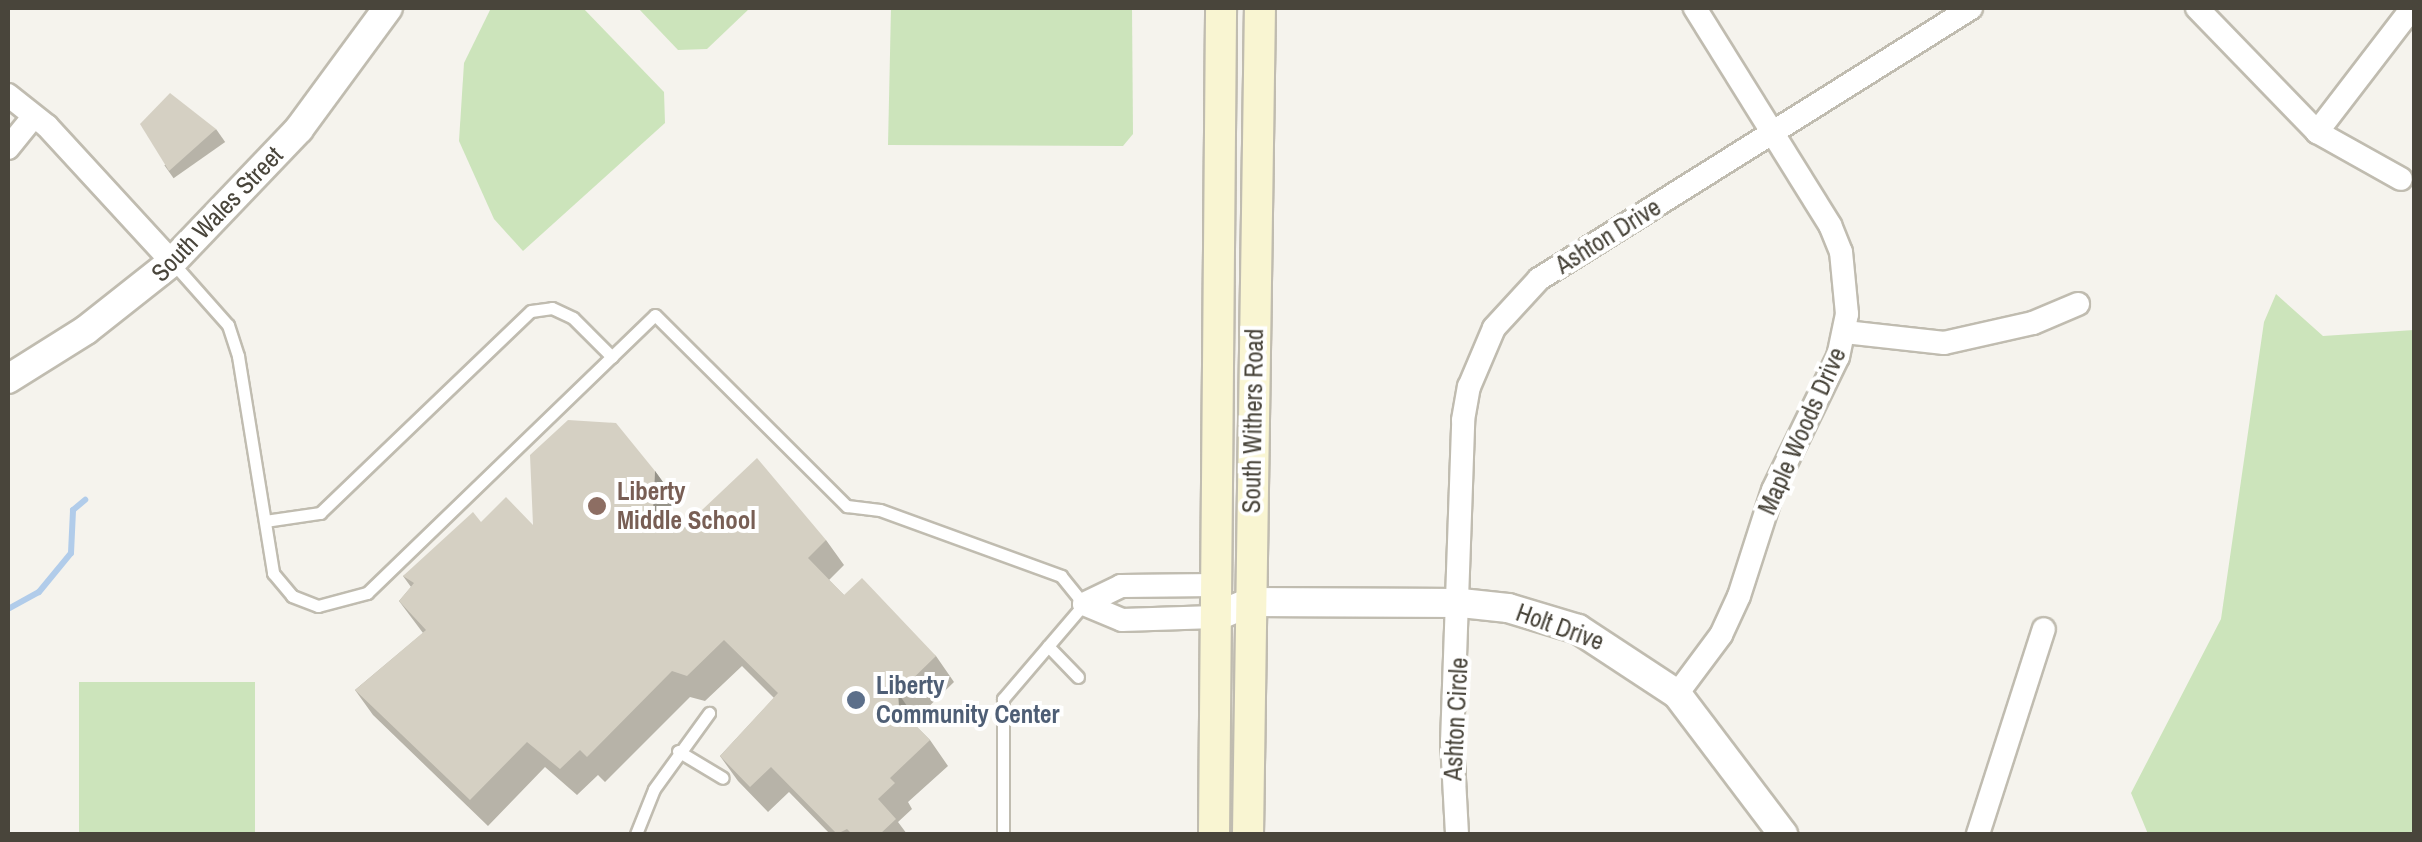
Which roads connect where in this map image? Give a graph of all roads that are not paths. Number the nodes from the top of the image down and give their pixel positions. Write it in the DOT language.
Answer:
graph roads {
  1 [pos="388,8"];
  2 [pos="1221,8"];
  3 [pos="1260,8"];
  4 [pos="1695,8"];
  5 [pos="1971,8"];
  6 [pos="2197,8"];
  7 [pos="2412,8"];
  8 [pos="8,95"];
  9 [pos="34,116"];
  10 [pos="1773,132"];
  11 [pos="2317,132"];
  12 [pos="8,148"];
  13 [pos="2401,179"];
  14 [pos="172,262"];
  15 [pos="2078,304"];
  16 [pos="1845,332"];
  17 [pos="612,357"];
  18 [pos="8,379"];
  19 [pos="265,521"];
  20 [pos="1216,585"];
  21 [pos="1250,602"];
  22 [pos="1461,603"];
  23 [pos="1084,604"];
  24 [pos="1216,617"];
  25 [pos="2044,628"];
  26 [pos="1048,646"];
  27 [pos="1078,677"];
  28 [pos="1677,694"];
  29 [pos="709,713"];
  30 [pos="678,751"];
  31 [pos="723,778"];
  32 [pos="636,834"];
  33 [pos="1003,834"];
  34 [pos="1214,834"];
  35 [pos="1248,834"];
  36 [pos="1457,834"];
  37 [pos="1783,834"];
  38 [pos="1978,834"];
  1 -- 14 [label="street, South Wales Street"];
  2 -- 20 [label="main road, South Withers Road"];
  3 -- 21 [label="main road, South Withers Road"];
  4 -- 10 [label="street, Maple Woods Drive"];
  5 -- 10 [label="street, Ashton Drive"];
  6 -- 11 [label="street"];
  7 -- 11 [label="street"];
  8 -- 9 [label="street"];
  9 -- 12 [label="street"];
  9 -- 14 [label="street"];
  10 -- 16 [label="street, Maple Woods Drive"];
  10 -- 22 [label="street, Ashton Drive"];
  11 -- 13 [label="street"];
  14 -- 18 [label="street, South Wales Street"];
  14 -- 19 [label="lane"];
  15 -- 16 [label="street"];
  16 -- 28 [label="street, Maple Woods Drive"];
  17 -- 19 [label="lane"];
  17 -- 19 [label="lane"];
  17 -- 23 [label="lane"];
  20 -- 21 [label="street, Holt Drive"];
  20 -- 23 [label="street, Holt Drive"];
  20 -- 24 [label="main road, South Withers Road"];
  21 -- 22 [label="street, Holt Drive"];
  21 -- 24 [label="street, Holt Drive"];
  21 -- 35 [label="main road, South Withers Road"];
  22 -- 28 [label="street, Holt Drive"];
  22 -- 36 [label="street, Ashton Circle"];
  23 -- 24 [label="street, Holt Drive"];
  23 -- 26 [label="lane"];
  24 -- 34 [label="main road, South Withers Road"];
  25 -- 38 [label="street"];
  26 -- 27 [label="lane"];
  26 -- 33 [label="lane"];
  28 -- 37 [label="street, Holt Drive"];
  29 -- 30 [label="lane"];
  30 -- 31 [label="lane"];
  30 -- 32 [label="lane"];
}
